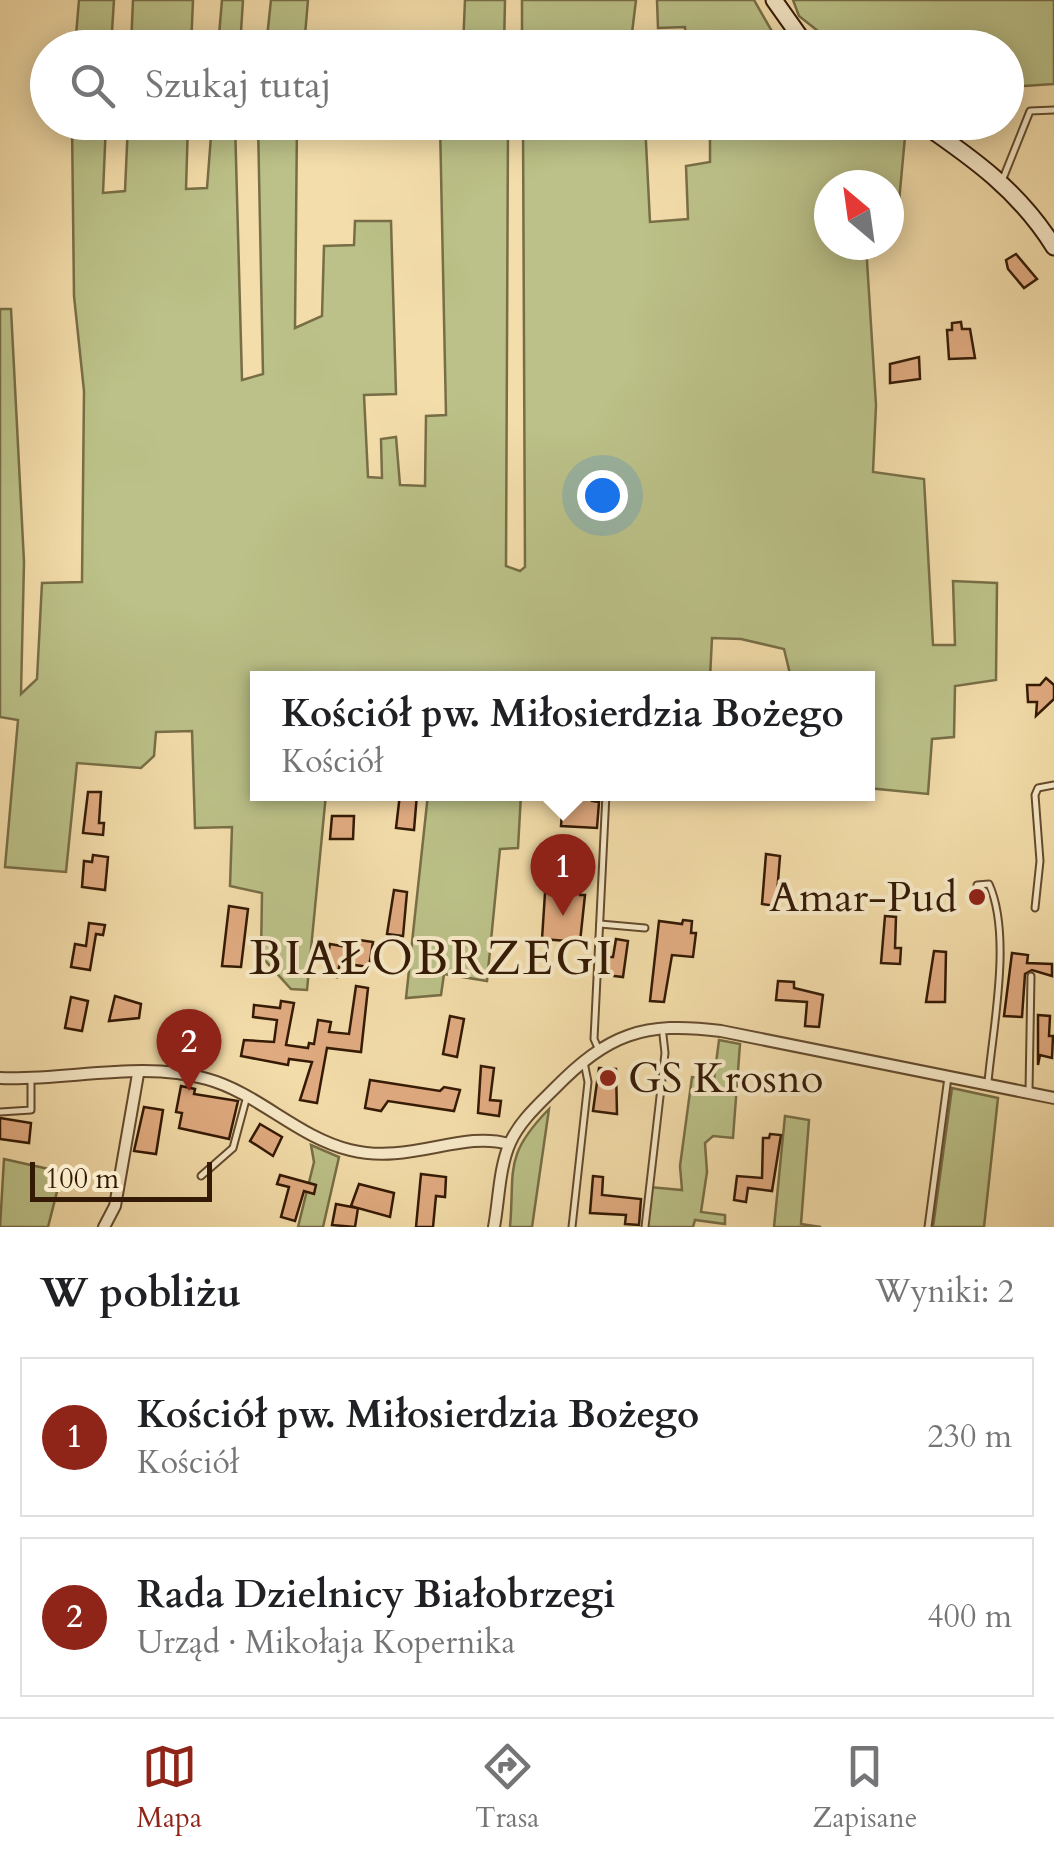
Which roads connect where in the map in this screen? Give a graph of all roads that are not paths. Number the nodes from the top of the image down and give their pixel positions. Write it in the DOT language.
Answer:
graph roads {
  1 [pos="774,0"];
  2 [pos="795,30"];
  3 [pos="1054,110"];
  4 [pos="1024,119"];
  5 [pos="945,140"];
  6 [pos="1016,140"];
  7 [pos="1002,181"];
  8 [pos="1054,247"];
  9 [pos="1054,785"];
  10 [pos="606,801"];
  11 [pos="978,885"];
  12 [pos="1035,908"];
  13 [pos="600,924"];
  14 [pos="645,928"];
  15 [pos="1031,976"];
  16 [pos="663,1035"];
  17 [pos="598,1048"];
  18 [pos="583,1060"];
  19 [pos="138,1074"];
  20 [pos="948,1077"];
  21 [pos="0,1078"];
  22 [pos="31,1079"];
  23 [pos="988,1085"];
  24 [pos="1029,1094"];
  25 [pos="247,1096"];
  26 [pos="1054,1098"];
  27 [pos="0,1112"];
  28 [pos="509,1144"];
  29 [pos="201,1176"];
  30 [pos="104,1227"];
  31 [pos="494,1227"];
  32 [pos="572,1227"];
  33 [pos="645,1227"];
  34 [pos="928,1227"];
  1 -- 2 [label="street"];
  3 -- 4 [label="lane"];
  5 -- 7 [label="street"];
  6 -- 7 [label="lane"];
  7 -- 8 [label="street"];
  9 -- 12 [label="lane"];
  10 -- 13 [label="lane"];
  11 -- 23 [label="lane"];
  13 -- 14 [label="lane"];
  13 -- 17 [label="lane"];
  15 -- 24 [label="lane"];
  16 -- 33 [label="lane"];
  17 -- 18 [label="street"];
  17 -- 20 [label="street"];
  18 -- 28 [label="street"];
  18 -- 32 [label="lane"];
  19 -- 22 [label="street"];
  19 -- 25 [label="street"];
  19 -- 30 [label="street"];
  20 -- 23 [label="street"];
  20 -- 34 [label="lane"];
  21 -- 22 [label="street"];
  22 -- 27 [label="lane"];
  23 -- 24 [label="street"];
  24 -- 26 [label="street"];
  25 -- 28 [label="street"];
  25 -- 29 [label="lane"];
  28 -- 31 [label="street"];
}
